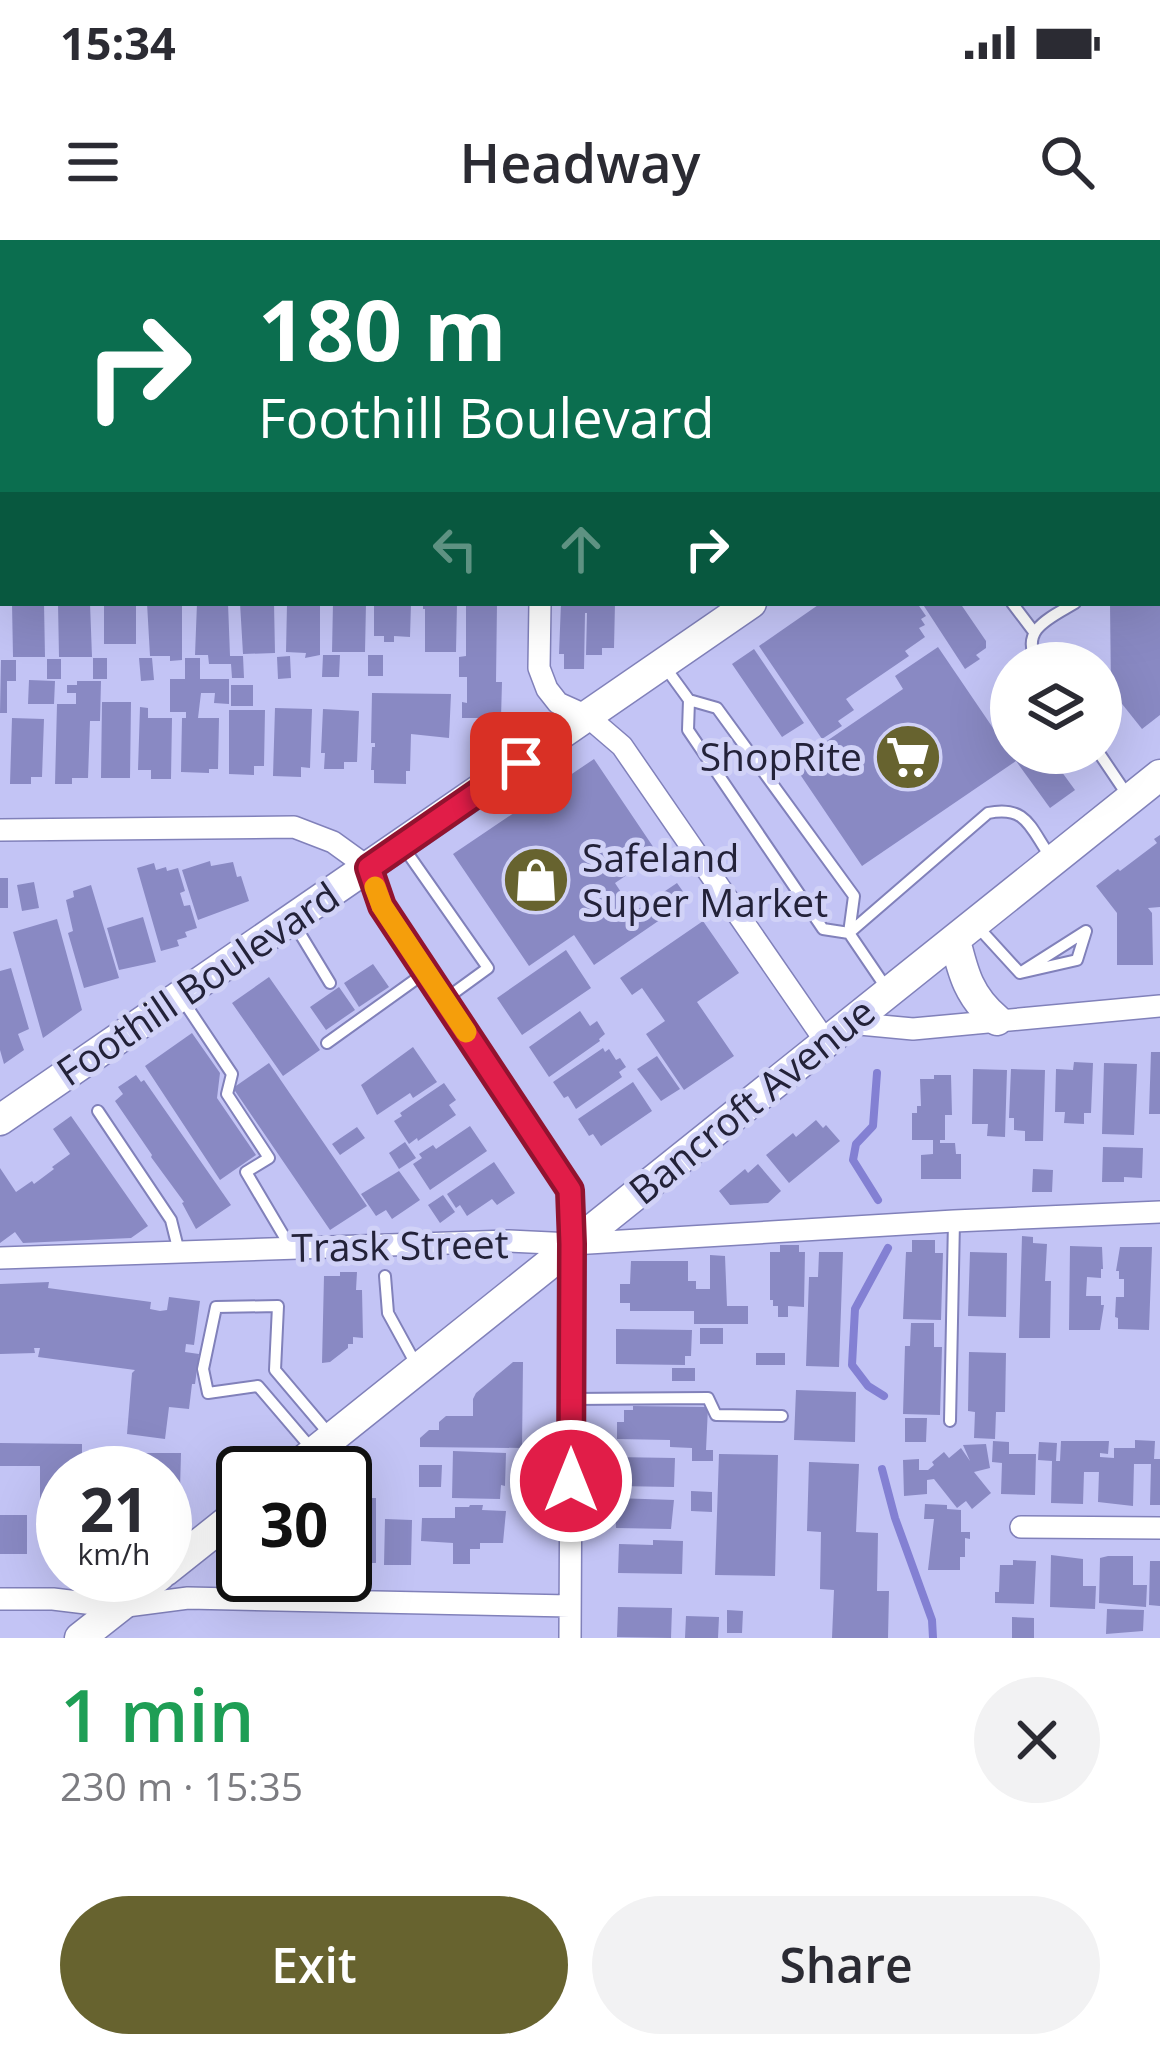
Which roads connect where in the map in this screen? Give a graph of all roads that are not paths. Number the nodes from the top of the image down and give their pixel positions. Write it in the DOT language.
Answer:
graph roads {
  1 [pos="540,606"];
  2 [pos="748,606"];
  3 [pos="1014,606"];
  4 [pos="1070,606"];
  5 [pos="1034,632"];
  6 [pos="1033,642"];
  7 [pos="663,664"];
  8 [pos="689,700"];
  9 [pos="587,716"];
  10 [pos="1113,774"];
  11 [pos="1160,775"];
  12 [pos="1130,799"];
  13 [pos="0,830"];
  14 [pos="402,845"];
  15 [pos="1053,860"];
  16 [pos="369,868"];
  17 [pos="292,920"];
  18 [pos="965,932"];
  19 [pos="849,933"];
  20 [pos="426,972"];
  21 [pos="1020,973"];
  22 [pos="330,983"];
  23 [pos="889,991"];
  24 [pos="180,996"];
  25 [pos="444,1000"];
  26 [pos="1160,1006"];
  27 [pos="997,1020"];
  28 [pos="838,1033"];
  29 [pos="327,1043"];
  30 [pos="98,1111"];
  31 [pos="0,1120"];
  32 [pos="1160,1212"];
  33 [pos="954,1221"];
  34 [pos="572,1244"];
  35 [pos="291,1248"];
  36 [pos="179,1252"];
  37 [pos="0,1258"];
  38 [pos="385,1276"];
  39 [pos="419,1369"];
  40 [pos="571,1399"];
  41 [pos="782,1416"];
  42 [pos="950,1421"];
  43 [pos="323,1445"];
  44 [pos="1021,1527"];
  45 [pos="1160,1528"];
  46 [pos="216,1530"];
  47 [pos="192,1549"];
  48 [pos="0,1599"];
  49 [pos="125,1602"];
  50 [pos="570,1606"];
  51 [pos="119,1607"];
  52 [pos="80,1638"];
  53 [pos="570,1638"];
  1 -- 9 [label="street"];
  2 -- 7 [label="street, Foothill Boulevard"];
  3 -- 5 [label="lane"];
  4 -- 5 [label="lane"];
  5 -- 6 [label="lane"];
  7 -- 8 [label="lane"];
  7 -- 9 [label="street, Foothill Boulevard"];
  8 -- 19 [label="lane"];
  8 -- 19 [label="lane"];
  9 -- 14 [label="street, Foothill Boulevard"];
  9 -- 28 [label="street"];
  10 -- 12 [label="lane"];
  11 -- 12 [label="street, Bancroft Avenue"];
  12 -- 15 [label="street, Bancroft Avenue"];
  13 -- 16 [label="street"];
  14 -- 16 [label="street, Foothill Boulevard"];
  14 -- 25 [label="lane"];
  15 -- 18 [label="street, Bancroft Avenue"];
  15 -- 19 [label="lane"];
  16 -- 17 [label="street, Foothill Boulevard"];
  16 -- 20 [label="street"];
  17 -- 22 [label="lane"];
  17 -- 24 [label="street, Foothill Boulevard"];
  18 -- 21 [label="lane"];
  18 -- 23 [label="street, Bancroft Avenue"];
  18 -- 27 [label="street"];
  19 -- 23 [label="lane"];
  20 -- 25 [label="street"];
  20 -- 29 [label="lane"];
  21 -- 21 [label="lane"];
  23 -- 28 [label="street, Bancroft Avenue"];
  24 -- 31 [label="street, Foothill Boulevard"];
  24 -- 35 [label="lane"];
  25 -- 34 [label="street"];
  26 -- 27 [label="street"];
  27 -- 28 [label="street"];
  28 -- 34 [label="street, Bancroft Avenue"];
  30 -- 36 [label="lane"];
  32 -- 33 [label="street, Trask Street"];
  33 -- 34 [label="street, Trask Street"];
  33 -- 42 [label="lane"];
  34 -- 35 [label="street, Trask Street"];
  34 -- 39 [label="street, Bancroft Avenue"];
  34 -- 40 [label="street"];
  35 -- 36 [label="street, Trask Street"];
  36 -- 37 [label="street, Trask Street"];
  38 -- 39 [label="lane"];
  39 -- 43 [label="street, Bancroft Avenue"];
  40 -- 41 [label="lane"];
  40 -- 50 [label="street"];
  43 -- 43 [label="lane"];
  44 -- 45 [label="street"];
  46 -- 47 [label="street"];
  48 -- 51 [label="street"];
  49 -- 51 [label="street"];
  50 -- 51 [label="street"];
  50 -- 53 [label="street"];
  51 -- 52 [label="street"];
}
